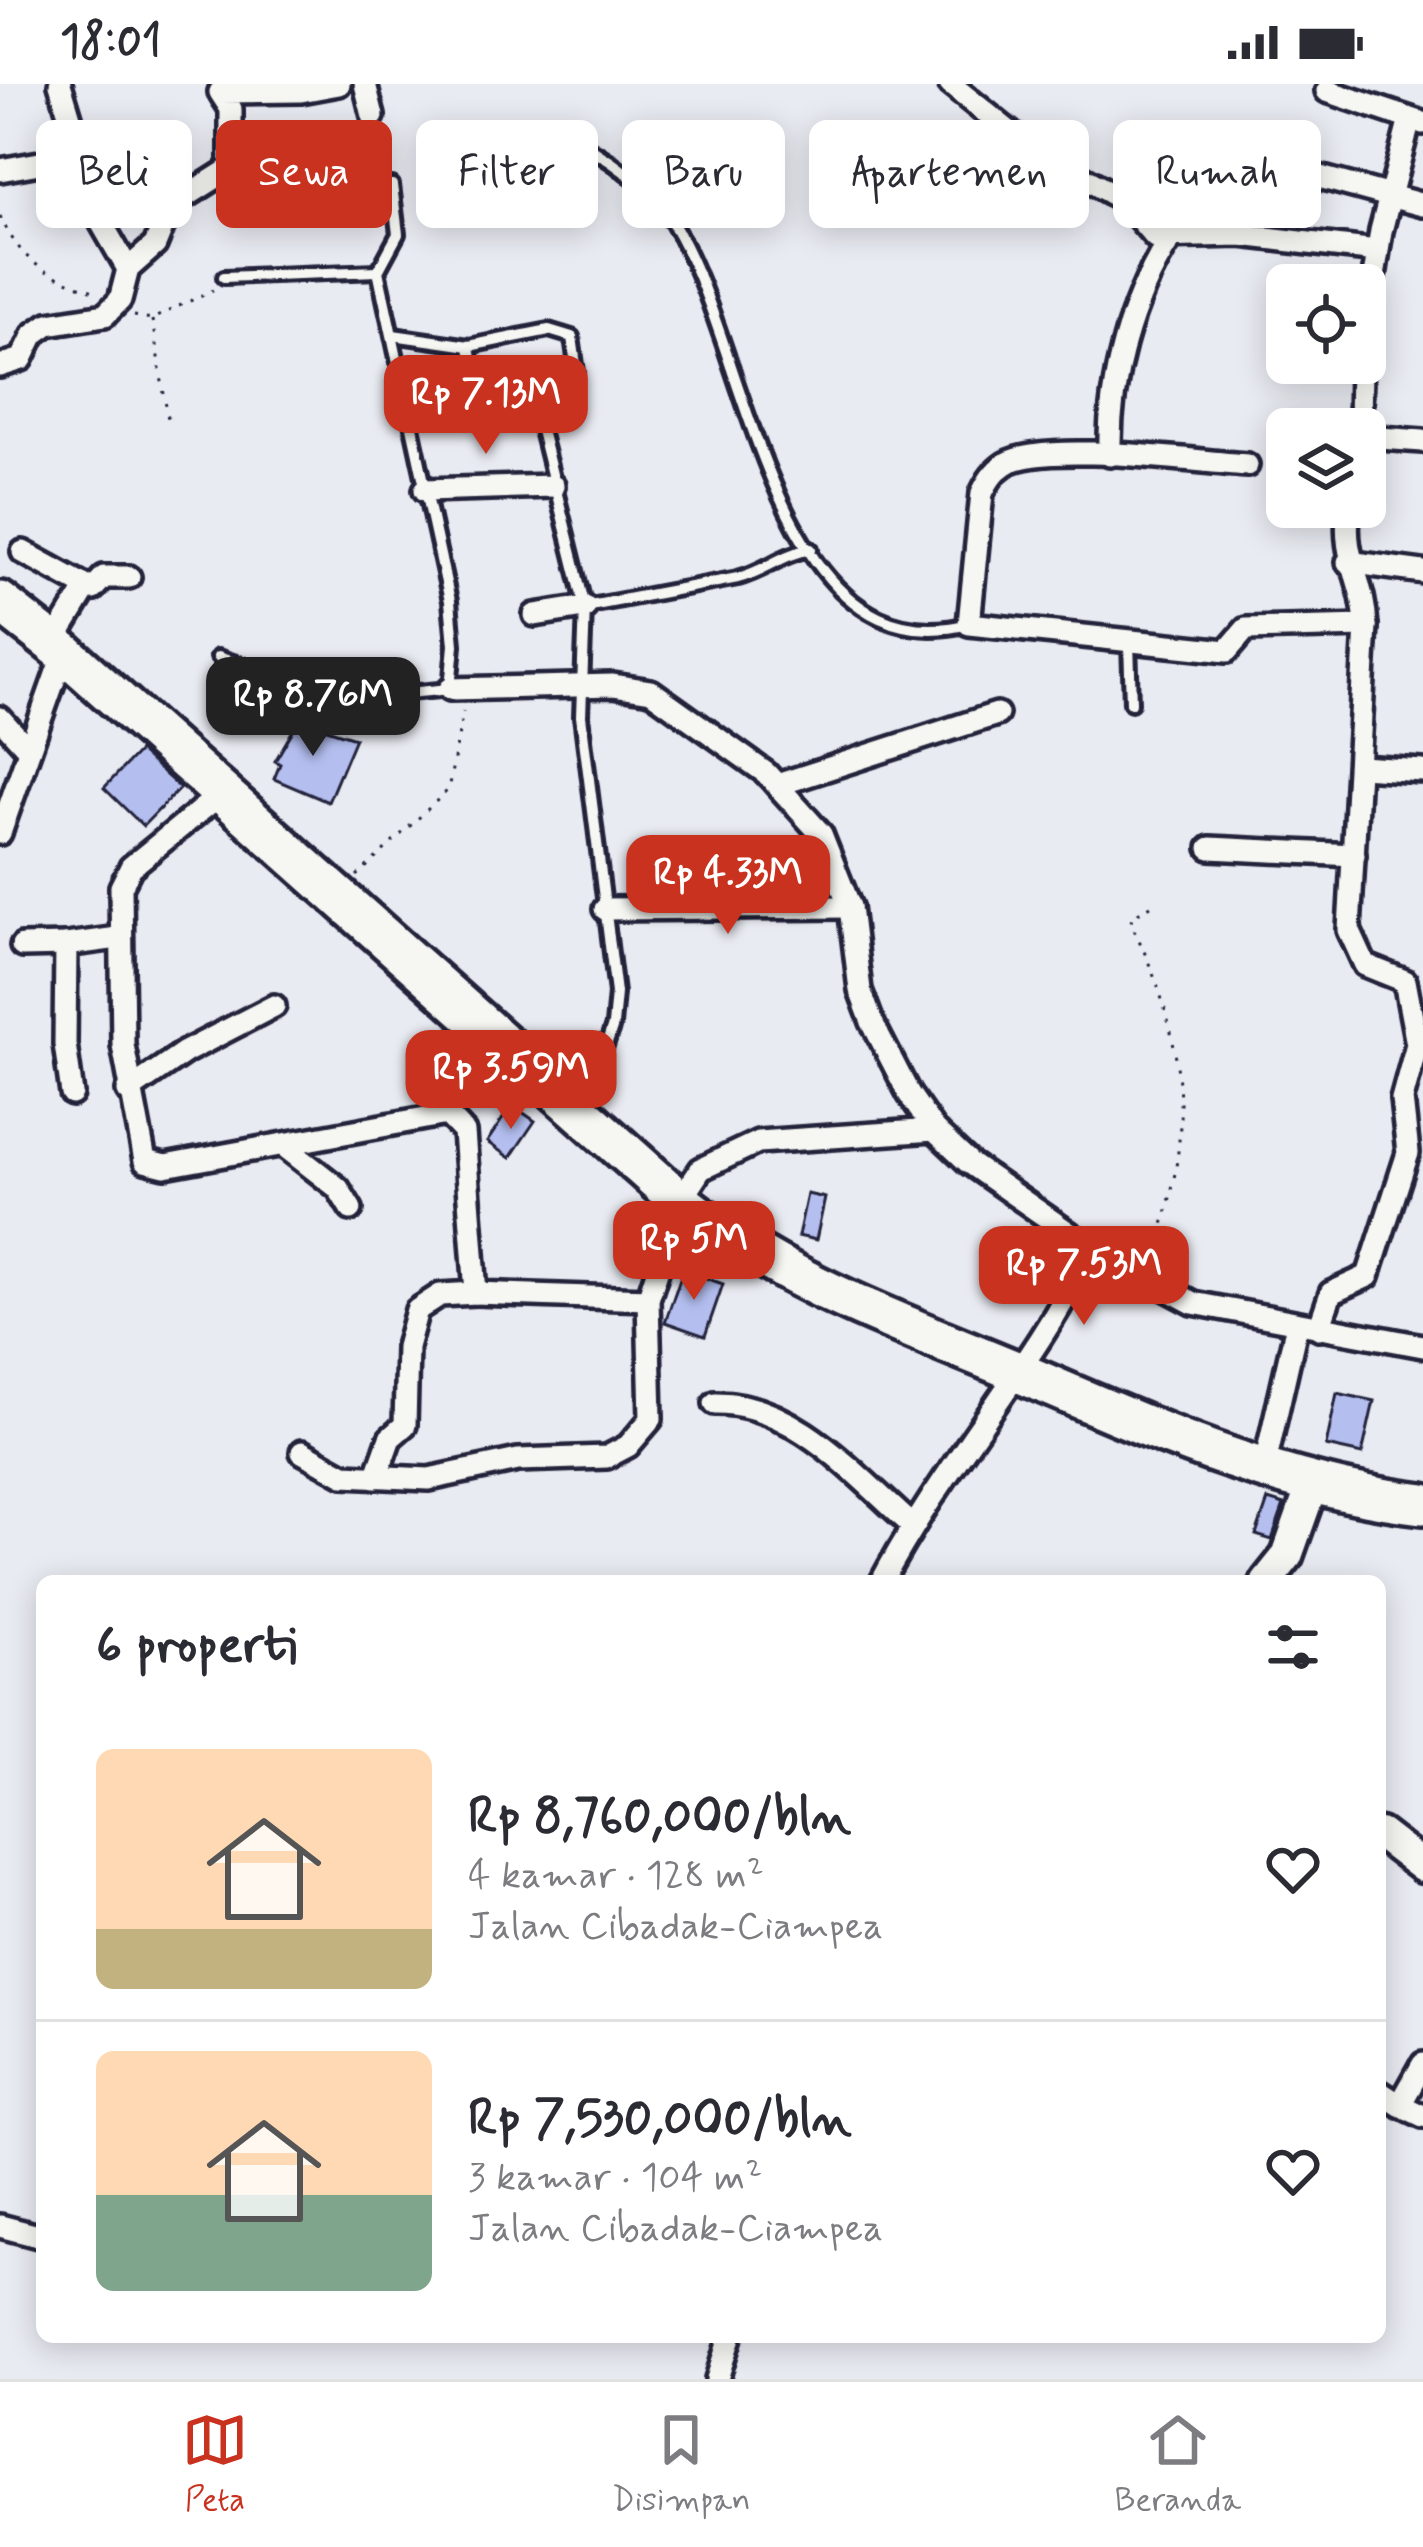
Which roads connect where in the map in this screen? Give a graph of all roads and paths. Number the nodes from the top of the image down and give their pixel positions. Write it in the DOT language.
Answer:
graph roads {
  1 [pos="60,84"];
  2 [pos="340,84"];
  3 [pos="365,84"];
  4 [pos="950,84"];
  5 [pos="218,88"];
  6 [pos="1327,91"];
  7 [pos="373,116"];
  8 [pos="70,120"];
  9 [pos="374,120"];
  10 [pos="1416,121"];
  11 [pos="598,156"];
  12 [pos="36,164"];
  13 [pos="0,170"];
  14 [pos="1321,177"];
  15 [pos="392,185"];
  16 [pos="1113,195"];
  17 [pos="1391,196"];
  18 [pos="1423,205"];
  19 [pos="0,216"];
  20 [pos="104,228"];
  21 [pos="1143,228"];
  22 [pos="1221,228"];
  23 [pos="1241,235"];
  24 [pos="1170,239"];
  25 [pos="1377,250"];
  26 [pos="1375,264"];
  27 [pos="128,269"];
  28 [pos="378,271"];
  29 [pos="224,277"];
  30 [pos="120,300"];
  31 [pos="393,335"];
  32 [pos="470,346"];
  33 [pos="0,366"];
  34 [pos="532,394"];
  35 [pos="170,425"];
  36 [pos="1386,438"];
  37 [pos="1423,441"];
  38 [pos="1110,455"];
  39 [pos="1247,465"];
  40 [pos="553,486"];
  41 [pos="425,490"];
  42 [pos="1349,528"];
  43 [pos="811,549"];
  44 [pos="23,552"];
  45 [pos="1348,562"];
  46 [pos="1423,572"];
  47 [pos="129,578"];
  48 [pos="87,586"];
  49 [pos="0,602"];
  50 [pos="585,607"];
  51 [pos="536,615"];
  52 [pos="969,624"];
  53 [pos="1366,626"];
  54 [pos="1129,643"];
  55 [pos="59,647"];
  56 [pos="218,656"];
  57 [pos="584,687"];
  58 [pos="451,689"];
  59 [pos="1131,704"];
  60 [pos="998,714"];
  61 [pos="0,718"];
  62 [pos="29,750"];
  63 [pos="1360,767"];
  64 [pos="1423,771"];
  65 [pos="777,785"];
  66 [pos="222,793"];
  67 [pos="0,832"];
  68 [pos="1210,848"];
  69 [pos="1354,855"];
  70 [pos="338,893"];
  71 [pos="1153,905"];
  72 [pos="850,908"];
  73 [pos="605,909"];
  74 [pos="118,938"];
  75 [pos="66,945"];
  76 [pos="22,946"];
  77 [pos="274,1006"];
  78 [pos="128,1091"];
  79 [pos="72,1094"];
  80 [pos="583,1115"];
  81 [pos="934,1130"];
  82 [pos="284,1147"];
  83 [pos="680,1202"];
  84 [pos="351,1209"];
  85 [pos="1092,1249"];
  86 [pos="1145,1277"];
  87 [pos="476,1293"];
  88 [pos="648,1299"];
  89 [pos="1308,1326"];
  90 [pos="1423,1346"];
  91 [pos="1019,1373"];
  92 [pos="715,1403"];
  93 [pos="302,1452"];
  94 [pos="1264,1468"];
  95 [pos="376,1477"];
  96 [pos="1313,1483"];
  97 [pos="1423,1504"];
  98 [pos="913,1526"];
  99 [pos="885,1575"];
  100 [pos="1273,1575"];
  101 [pos="1386,1839"];
  102 [pos="1423,1867"];
  103 [pos="1423,2064"];
  104 [pos="1386,2096"];
  105 [pos="1400,2104"];
  106 [pos="1423,2116"];
  107 [pos="0,2226"];
  108 [pos="36,2235"];
  109 [pos="728,2343"];
  110 [pos="717,2379"];
  1 -- 8 [label="street"];
  2 -- 5 [label="street"];
  3 -- 7 [label="street"];
  4 -- 16 [label="street"];
  5 -- 27 [label="street"];
  6 -- 10 [label="street"];
  7 -- 9 [label="path"];
  10 -- 17 [label="street"];
  11 -- 43 [label="lane"];
  12 -- 13 [label="street"];
  14 -- 17 [label="street"];
  15 -- 28 [label="lane"];
  17 -- 18 [label="street"];
  17 -- 25 [label="street"];
  19 -- 30 [label="path"];
  20 -- 27 [label="street"];
  21 -- 24 [label="street"];
  22 -- 23 [label="street"];
  23 -- 24 [label="street"];
  23 -- 25 [label="street"];
  24 -- 38 [label="street"];
  25 -- 26 [label="street"];
  27 -- 30 [label="street"];
  28 -- 29 [label="lane"];
  28 -- 31 [label="lane"];
  29 -- 35 [label="path"];
  30 -- 33 [label="street"];
  31 -- 32 [label="lane"];
  31 -- 41 [label="lane"];
  32 -- 34 [label="lane"];
  32 -- 34 [label="lane"];
  34 -- 40 [label="lane"];
  36 -- 37 [label="street"];
  38 -- 39 [label="street"];
  38 -- 52 [label="street"];
  40 -- 41 [label="street"];
  40 -- 50 [label="lane"];
  41 -- 58 [label="lane"];
  42 -- 45 [label="street"];
  43 -- 50 [label="lane"];
  43 -- 52 [label="lane"];
  44 -- 48 [label="street"];
  45 -- 46 [label="street"];
  45 -- 53 [label="street"];
  47 -- 48 [label="street"];
  48 -- 55 [label="street"];
  49 -- 55 [label="highway"];
  50 -- 51 [label="street"];
  50 -- 57 [label="lane"];
  52 -- 54 [label="street"];
  53 -- 54 [label="street"];
  53 -- 63 [label="street"];
  54 -- 59 [label="lane"];
  55 -- 62 [label="street"];
  55 -- 66 [label="highway"];
  56 -- 58 [label="lane"];
  57 -- 58 [label="street"];
  57 -- 65 [label="street"];
  57 -- 73 [label="lane"];
  58 -- 70 [label="path"];
  60 -- 65 [label="street"];
  61 -- 62 [label="street"];
  62 -- 67 [label="street"];
  63 -- 64 [label="street"];
  63 -- 69 [label="street"];
  65 -- 72 [label="street"];
  66 -- 70 [label="highway"];
  66 -- 74 [label="street"];
  68 -- 69 [label="street"];
  69 -- 89 [label="street"];
  70 -- 80 [label="highway"];
  71 -- 86 [label="path"];
  72 -- 73 [label="street"];
  72 -- 81 [label="street"];
  73 -- 80 [label="lane"];
  74 -- 75 [label="street"];
  74 -- 78 [label="street"];
  75 -- 76 [label="street"];
  75 -- 79 [label="street"];
  77 -- 78 [label="street"];
  78 -- 82 [label="street"];
  80 -- 83 [label="highway"];
  81 -- 83 [label="street"];
  81 -- 85 [label="street"];
  82 -- 84 [label="street"];
  82 -- 87 [label="street"];
  83 -- 88 [label="street"];
  83 -- 91 [label="highway"];
  85 -- 86 [label="street"];
  85 -- 91 [label="street"];
  86 -- 89 [label="street"];
  87 -- 88 [label="street"];
  87 -- 95 [label="street"];
  88 -- 95 [label="street"];
  89 -- 90 [label="street"];
  89 -- 94 [label="street"];
  91 -- 94 [label="highway"];
  91 -- 98 [label="street"];
  92 -- 98 [label="street"];
  93 -- 95 [label="street"];
  94 -- 96 [label="highway"];
  96 -- 97 [label="highway"];
  96 -- 100 [label="main road"];
  98 -- 99 [label="street"];
  101 -- 102 [label="main road"];
  103 -- 105 [label="street"];
  104 -- 105 [label="street"];
  105 -- 106 [label="street"];
  107 -- 108 [label="street"];
  109 -- 110 [label="street"];
}
